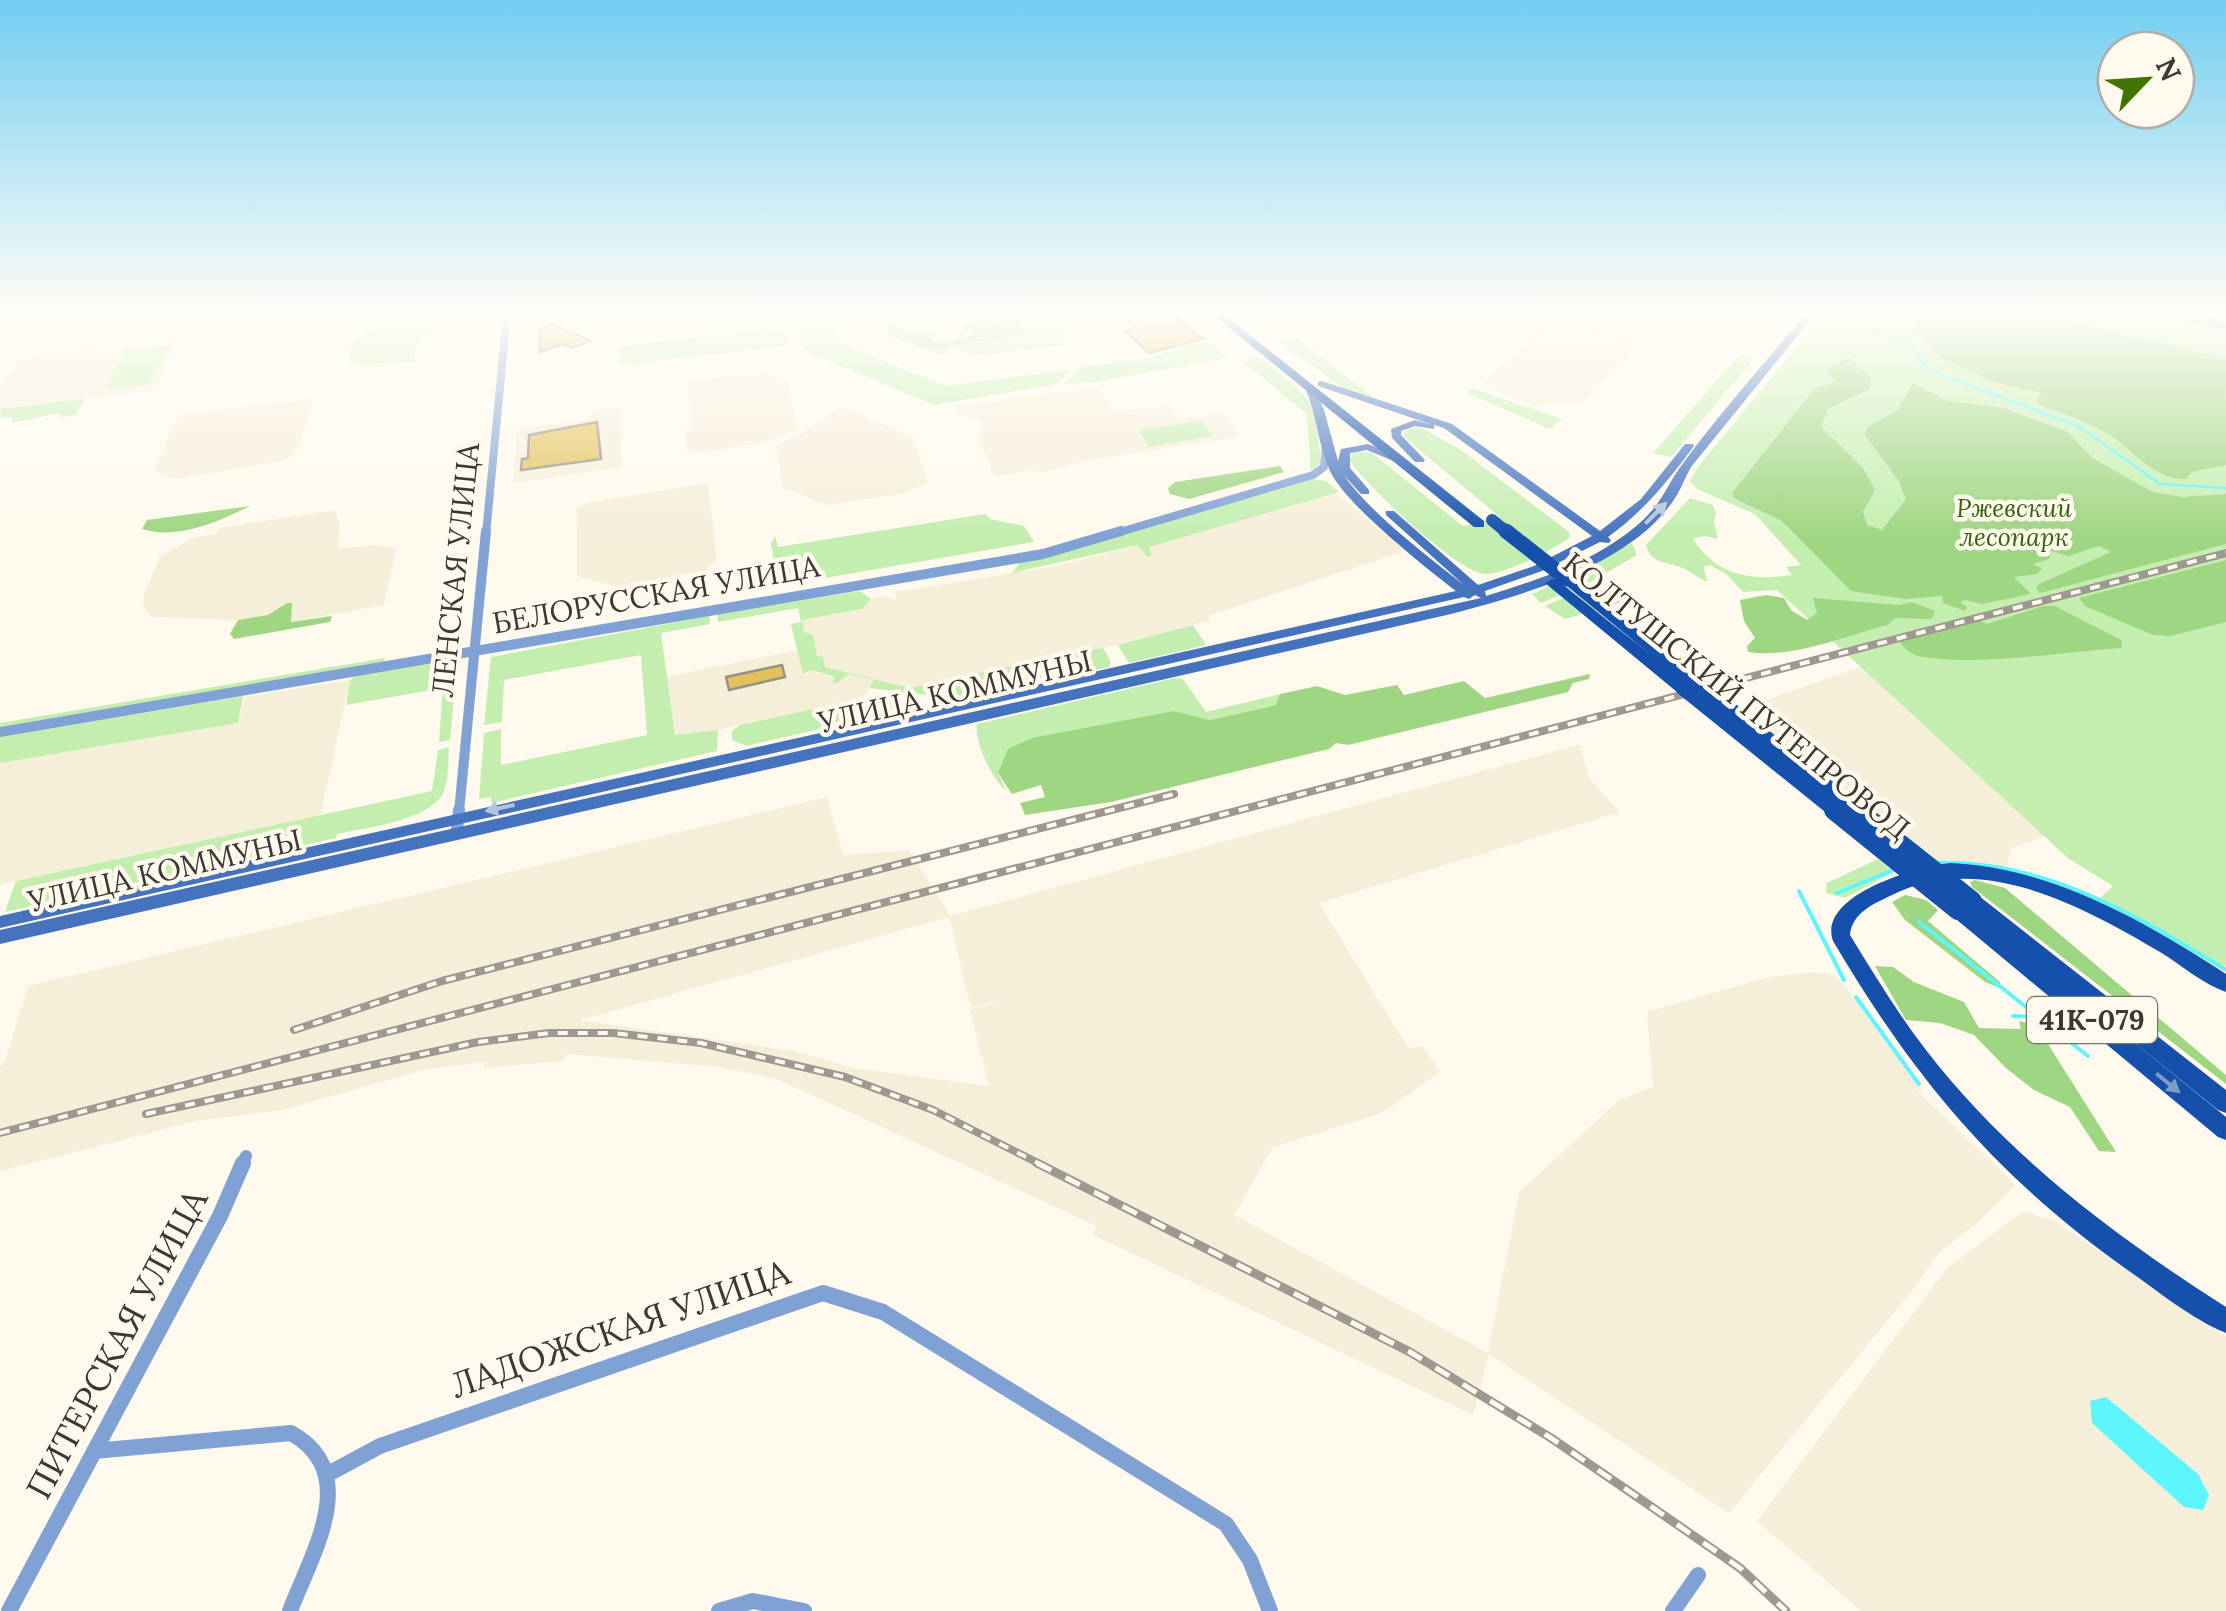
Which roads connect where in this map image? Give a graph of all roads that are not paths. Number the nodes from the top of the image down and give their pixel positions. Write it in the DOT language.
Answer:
graph roads {
  1 [pos="499,388"];
  2 [pos="1316,388"];
  3 [pos="1319,388"];
  4 [pos="1323,388"];
  5 [pos="1739,388"];
  6 [pos="1749,388"];
  7 [pos="1326,442"];
  8 [pos="1413,462"];
  9 [pos="1313,475"];
  10 [pos="1340,481"];
  11 [pos="1596,539"];
  12 [pos="1611,546"];
  13 [pos="1476,594"];
  14 [pos="473,652"];
  15 [pos="0,732"];
  16 [pos="457,826"];
  17 [pos="1965,906"];
  18 [pos="0,922"];
  19 [pos="0,937"];
  20 [pos="2226,984"];
  21 [pos="2226,1103"];
  22 [pos="2226,1130"];
  23 [pos="246,1156"];
  24 [pos="2226,1321"];
  25 [pos="94,1451"];
  26 [pos="328,1474"];
  27 [pos="1698,1575"];
  28 [pos="9,1611"];
  29 [pos="290,1611"];
  30 [pos="719,1611"];
  31 [pos="804,1611"];
  32 [pos="1270,1611"];
  33 [pos="1673,1611"];
  1 -- 14 [label="street, ЛЕНСКАЯ УЛИЦА"];
  2 -- 7 [label="main road"];
  3 -- 8 [label="main road, КОЛТУШСКИЙ ПУТЕПРОВОД"];
  4 -- 11 [label="main road"];
  5 -- 11 [label="main road, УЛИЦА КОММУНЫ"];
  12 -- 6 [label="main road, УЛИЦА КОММУНЫ, one-way"];
  7 -- 9 [label="street"];
  7 -- 10 [label="main road"];
  8 -- 11 [label="main road"];
  8 -- 13 [label="main road"];
  8 -- 17 [label="main road, КОЛТУШСКИЙ ПУТЕПРОВОД / 41К-079, bridge"];
  9 -- 10 [label="street, БЕЛОРУССКАЯ УЛИЦА"];
  9 -- 14 [label="street, БЕЛОРУССКАЯ УЛИЦА"];
  10 -- 13 [label="main road"];
  11 -- 12 [label="main road"];
  11 -- 13 [label="main road, УЛИЦА КОММУНЫ"];
  12 -- 13 [label="main road, УЛИЦА КОММУНЫ"];
  13 -- 16 [label="main road, УЛИЦА КОММУНЫ"];
  14 -- 15 [label="street, БЕЛОРУССКАЯ УЛИЦА"];
  14 -- 16 [label="street, ЛЕНСКАЯ УЛИЦА"];
  16 -- 18 [label="main road, УЛИЦА КОММУНЫ"];
  16 -- 19 [label="main road, УЛИЦА КОММУНЫ"];
  17 -- 21 [label="main road, 41К-079"];
  17 -- 22 [label="main road, 41К-079, one-way"];
  20 -- 24 [label="main road"];
  23 -- 25 [label="street, ПИТЕРСКАЯ УЛИЦА"];
  25 -- 26 [label="street"];
  25 -- 28 [label="street, ПИТЕРСКАЯ УЛИЦА"];
  26 -- 29 [label="street"];
  26 -- 32 [label="street, ЛАДОЖСКАЯ УЛИЦА"];
  27 -- 33 [label="street"];
  30 -- 31 [label="street"];
}
